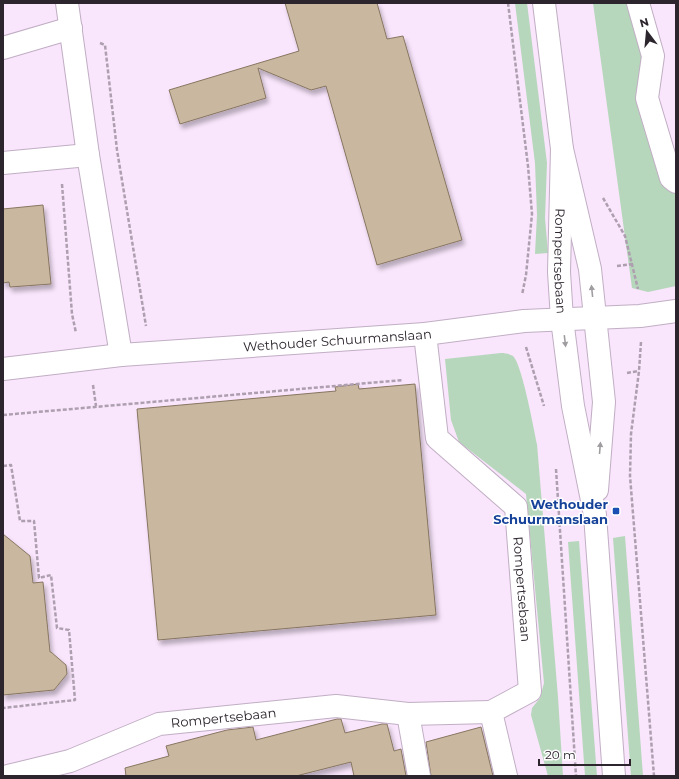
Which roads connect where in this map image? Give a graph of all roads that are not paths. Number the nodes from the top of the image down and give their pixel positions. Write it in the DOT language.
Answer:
graph roads {
  1 [pos="67,3"];
  2 [pos="544,3"];
  3 [pos="638,3"];
  4 [pos="71,28"];
  5 [pos="3,48"];
  6 [pos="562,149"];
  7 [pos="88,155"];
  8 [pos="3,163"];
  9 [pos="676,182"];
  10 [pos="676,311"];
  11 [pos="578,319"];
  12 [pos="425,334"];
  13 [pos="121,355"];
  14 [pos="3,369"];
  15 [pos="595,515"];
  16 [pos="491,712"];
  17 [pos="408,714"];
  18 [pos="72,768"];
  19 [pos="8,776"];
  20 [pos="419,776"];
  21 [pos="506,776"];
  22 [pos="614,776"];
  1 -- 4 [label="street"];
  2 -- 6 [label="street, Rompertsebaan"];
  3 -- 9 [label="street"];
  4 -- 5 [label="street"];
  4 -- 7 [label="street"];
  6 -- 11 [label="street, Rompertsebaan"];
  11 -- 6 [label="street, Rompertsebaan, one-way"];
  7 -- 8 [label="street"];
  7 -- 13 [label="street"];
  10 -- 11 [label="street"];
  11 -- 12 [label="street, Wethouder Schuurmanslaan"];
  11 -- 15 [label="street, Rompertsebaan, one-way"];
  15 -- 11 [label="street, Rompertsebaan, one-way"];
  12 -- 13 [label="street, Wethouder Schuurmanslaan"];
  12 -- 16 [label="street, Rompertsebaan"];
  13 -- 14 [label="street, Wethouder Schuurmanslaan"];
  15 -- 22 [label="street, Rompertsebaan"];
  16 -- 17 [label="street, Rompertsebaan"];
  16 -- 21 [label="street"];
  17 -- 18 [label="street, Rompertsebaan"];
  17 -- 20 [label="street"];
  18 -- 19 [label="street, Rompertsebaan"];
}
